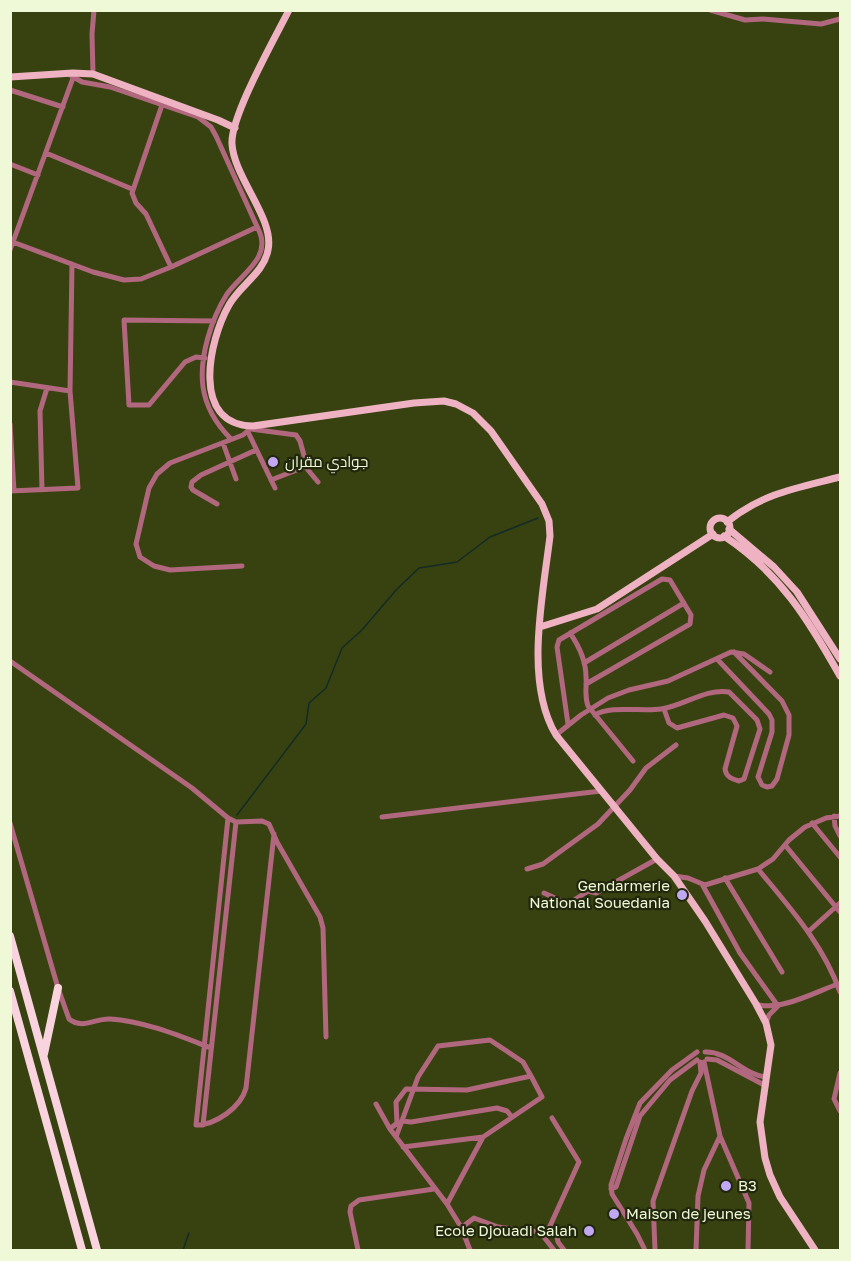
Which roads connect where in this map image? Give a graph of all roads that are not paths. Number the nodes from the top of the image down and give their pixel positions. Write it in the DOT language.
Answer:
graph roads {
  1 [pos="94,10"];
  2 [pos="289,10"];
  3 [pos="710,10"];
  4 [pos="840,19"];
  5 [pos="93,74"];
  6 [pos="70,76"];
  7 [pos="10,77"];
  8 [pos="10,90"];
  9 [pos="162,105"];
  10 [pos="63,107"];
  11 [pos="234,128"];
  12 [pos="46,153"];
  13 [pos="10,164"];
  14 [pos="38,175"];
  15 [pos="132,189"];
  16 [pos="257,227"];
  17 [pos="12,242"];
  18 [pos="10,250"];
  19 [pos="72,264"];
  20 [pos="171,267"];
  21 [pos="214,321"];
  22 [pos="205,358"];
  23 [pos="10,382"];
  24 [pos="47,388"];
  25 [pos="70,391"];
  26 [pos="10,424"];
  27 [pos="250,429"];
  28 [pos="231,440"];
  29 [pos="223,443"];
  30 [pos="256,450"];
  31 [pos="230,462"];
  32 [pos="307,466"];
  33 [pos="840,477"];
  34 [pos="236,479"];
  35 [pos="271,480"];
  36 [pos="318,482"];
  37 [pos="274,488"];
  38 [pos="42,490"];
  39 [pos="12,491"];
  40 [pos="217,504"];
  41 [pos="728,526"];
  42 [pos="713,534"];
  43 [pos="724,536"];
  44 [pos="242,566"];
  45 [pos="684,603"];
  46 [pos="540,627"];
  47 [pos="570,633"];
  48 [pos="734,652"];
  49 [pos="717,659"];
  50 [pos="840,659"];
  51 [pos="10,661"];
  52 [pos="584,663"];
  53 [pos="770,672"];
  54 [pos="840,675"];
  55 [pos="586,684"];
  56 [pos="590,709"];
  57 [pos="663,709"];
  58 [pos="595,716"];
  59 [pos="568,724"];
  60 [pos="556,735"];
  61 [pos="676,745"];
  62 [pos="633,761"];
  63 [pos="601,791"];
  64 [pos="614,808"];
  65 [pos="837,816"];
  66 [pos="382,817"];
  67 [pos="228,818"];
  68 [pos="236,822"];
  69 [pos="10,823"];
  70 [pos="812,823"];
  71 [pos="274,834"];
  72 [pos="840,836"];
  73 [pos="785,844"];
  74 [pos="840,857"];
  75 [pos="657,859"];
  76 [pos="758,868"];
  77 [pos="527,869"];
  78 [pos="674,876"];
  79 [pos="725,878"];
  80 [pos="702,884"];
  81 [pos="544,893"];
  82 [pos="839,907"];
  83 [pos="809,931"];
  84 [pos="10,936"];
  85 [pos="782,972"];
  86 [pos="838,984"];
  87 [pos="57,988"];
  88 [pos="10,991"];
  89 [pos="840,992"];
  90 [pos="10,1004"];
  91 [pos="756,1004"];
  92 [pos="778,1006"];
  93 [pos="19,1022"];
  94 [pos="766,1023"];
  95 [pos="326,1037"];
  96 [pos="204,1046"];
  97 [pos="211,1048"];
  98 [pos="44,1055"];
  99 [pos="703,1059"];
  100 [pos="840,1073"];
  101 [pos="531,1076"];
  102 [pos="767,1077"];
  103 [pos="765,1086"];
  104 [pos="414,1089"];
  105 [pos="376,1104"];
  106 [pos="840,1111"];
  107 [pos="512,1117"];
  108 [pos="552,1118"];
  109 [pos="402,1121"];
  110 [pos="203,1125"];
  111 [pos="390,1129"];
  112 [pos="720,1136"];
  113 [pos="396,1137"];
  114 [pos="483,1137"];
  115 [pos="403,1147"];
  116 [pos="434,1189"];
  117 [pos="611,1190"];
  118 [pos="447,1204"];
  119 [pos="461,1228"];
  120 [pos="556,1231"];
  121 [pos="545,1238"];
  122 [pos="82,1251"];
  123 [pos="97,1251"];
  124 [pos="358,1251"];
  125 [pos="470,1251"];
  126 [pos="554,1251"];
  127 [pos="564,1251"];
  128 [pos="645,1251"];
  129 [pos="655,1251"];
  130 [pos="696,1251"];
  131 [pos="748,1251"];
  132 [pos="815,1251"];
  1 -- 5 [label="street"];
  2 -- 11 [label="main road"];
  3 -- 4 [label="street"];
  5 -- 6 [label="main road"];
  5 -- 11 [label="main road"];
  6 -- 7 [label="main road"];
  6 -- 9 [label="street"];
  6 -- 10 [label="street"];
  8 -- 10 [label="street"];
  9 -- 15 [label="street"];
  9 -- 16 [label="street"];
  10 -- 12 [label="street"];
  11 -- 27 [label="main road"];
  12 -- 14 [label="street"];
  12 -- 15 [label="street"];
  13 -- 14 [label="street"];
  14 -- 17 [label="street"];
  15 -- 20 [label="street"];
  16 -- 20 [label="street"];
  16 -- 21 [label="street"];
  17 -- 18 [label="street"];
  17 -- 19 [label="street"];
  19 -- 20 [label="street"];
  19 -- 25 [label="street"];
  21 -- 22 [label="street"];
  21 -- 22 [label="street"];
  22 -- 28 [label="street"];
  23 -- 24 [label="street"];
  24 -- 25 [label="street"];
  24 -- 38 [label="street"];
  25 -- 38 [label="street"];
  26 -- 39 [label="street"];
  27 -- 28 [label="street"];
  27 -- 30 [label="street"];
  27 -- 32 [label="street"];
  27 -- 46 [label="main road"];
  28 -- 29 [label="street"];
  29 -- 31 [label="street"];
  29 -- 44 [label="street"];
  30 -- 31 [label="street"];
  30 -- 35 [label="street"];
  31 -- 34 [label="street"];
  31 -- 40 [label="street"];
  32 -- 35 [label="street"];
  32 -- 36 [label="street"];
  33 -- 41 [label="main road"];
  35 -- 37 [label="street"];
  38 -- 39 [label="street"];
  41 -- 42 [label="main road"];
  41 -- 43 [label="main road"];
  41 -- 50 [label="main road"];
  42 -- 43 [label="main road"];
  42 -- 46 [label="main road"];
  43 -- 54 [label="main road"];
  45 -- 47 [label="street"];
  45 -- 52 [label="street"];
  45 -- 55 [label="street"];
  46 -- 60 [label="main road"];
  47 -- 52 [label="street"];
  47 -- 59 [label="street"];
  48 -- 49 [label="street"];
  48 -- 49 [label="street"];
  48 -- 53 [label="street"];
  49 -- 56 [label="street"];
  51 -- 67 [label="street"];
  52 -- 55 [label="street"];
  55 -- 56 [label="street"];
  56 -- 58 [label="street"];
  56 -- 59 [label="street"];
  57 -- 57 [label="street"];
  57 -- 58 [label="street"];
  58 -- 62 [label="street"];
  59 -- 60 [label="street"];
  60 -- 63 [label="main road"];
  61 -- 64 [label="street"];
  63 -- 64 [label="main road"];
  63 -- 66 [label="street"];
  64 -- 75 [label="main road"];
  64 -- 77 [label="street"];
  65 -- 70 [label="street"];
  65 -- 72 [label="street"];
  67 -- 68 [label="street"];
  67 -- 96 [label="street"];
  68 -- 71 [label="street"];
  68 -- 97 [label="street"];
  69 -- 87 [label="street"];
  70 -- 73 [label="street"];
  70 -- 74 [label="street"];
  71 -- 95 [label="street"];
  71 -- 110 [label="street"];
  73 -- 76 [label="street"];
  73 -- 82 [label="street"];
  75 -- 78 [label="main road"];
  75 -- 81 [label="street"];
  76 -- 79 [label="street"];
  76 -- 83 [label="street"];
  78 -- 80 [label="street"];
  78 -- 91 [label="main road"];
  79 -- 80 [label="street"];
  79 -- 85 [label="street"];
  80 -- 92 [label="street"];
  82 -- 83 [label="street"];
  83 -- 86 [label="street"];
  84 -- 98 [label="highway"];
  86 -- 89 [label="street"];
  86 -- 92 [label="street"];
  87 -- 96 [label="street"];
  87 -- 98 [label="highway"];
  88 -- 93 [label="highway"];
  90 -- 93 [label="highway"];
  91 -- 92 [label="street"];
  91 -- 94 [label="main road"];
  92 -- 94 [label="street"];
  93 -- 122 [label="highway"];
  94 -- 102 [label="main road"];
  96 -- 97 [label="street"];
  96 -- 110 [label="street"];
  97 -- 110 [label="street"];
  98 -- 123 [label="highway"];
  99 -- 102 [label="street"];
  99 -- 103 [label="street"];
  99 -- 112 [label="street"];
  99 -- 117 [label="street"];
  99 -- 117 [label="street"];
  99 -- 129 [label="street"];
  100 -- 106 [label="street"];
  101 -- 104 [label="street"];
  101 -- 104 [label="street"];
  101 -- 107 [label="street"];
  102 -- 103 [label="main road"];
  103 -- 132 [label="main road"];
  104 -- 109 [label="street"];
  104 -- 111 [label="street"];
  105 -- 111 [label="street"];
  107 -- 109 [label="street"];
  107 -- 114 [label="street"];
  108 -- 121 [label="street"];
  109 -- 113 [label="street"];
  111 -- 113 [label="street"];
  112 -- 130 [label="street"];
  112 -- 131 [label="street"];
  113 -- 115 [label="street"];
  114 -- 115 [label="street"];
  114 -- 118 [label="street"];
  115 -- 116 [label="street"];
  116 -- 118 [label="street"];
  116 -- 124 [label="street"];
  117 -- 128 [label="street"];
  118 -- 119 [label="street"];
  119 -- 121 [label="street"];
  119 -- 125 [label="street"];
  120 -- 127 [label="street"];
  121 -- 126 [label="street"];
}
